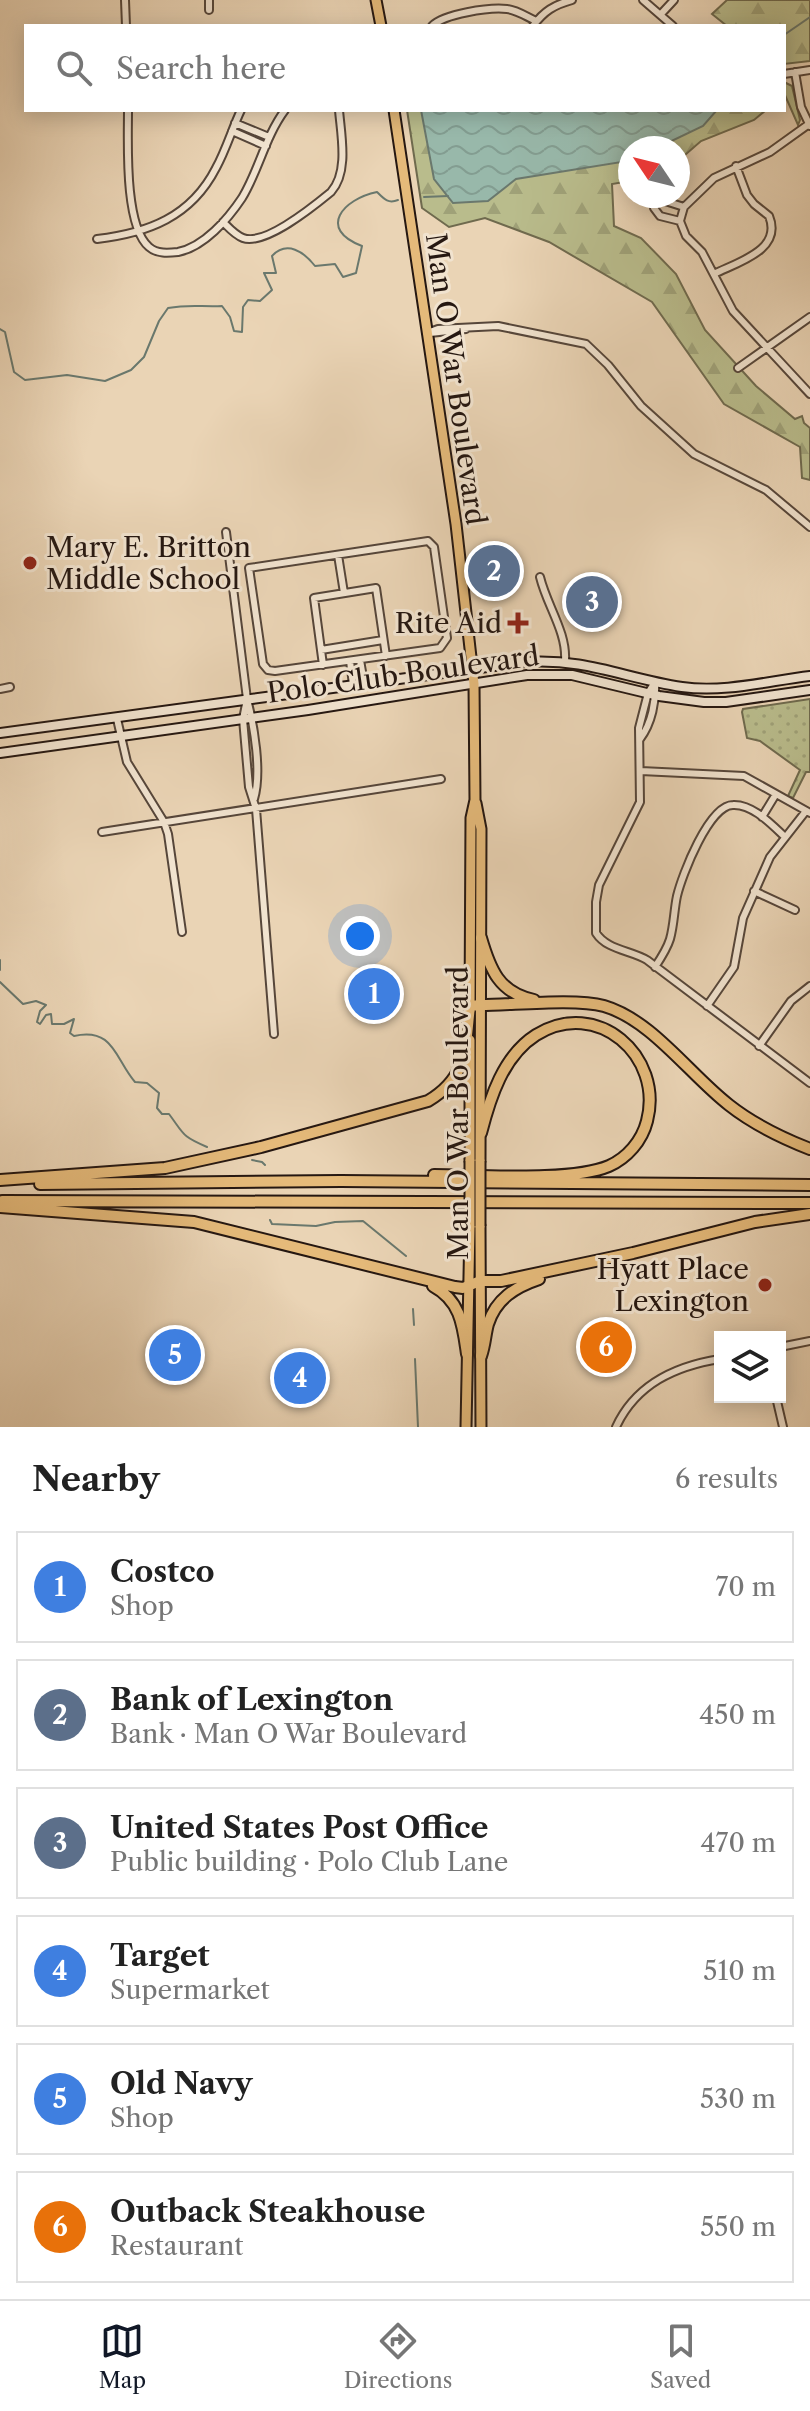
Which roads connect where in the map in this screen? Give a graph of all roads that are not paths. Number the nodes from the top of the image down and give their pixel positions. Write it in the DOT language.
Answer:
graph roads {
  1 [pos="125,0"];
  2 [pos="209,0"];
  3 [pos="376,0"];
  4 [pos="572,0"];
  5 [pos="643,0"];
  6 [pos="674,0"];
  7 [pos="209,10"];
  8 [pos="661,14"];
  9 [pos="126,24"];
  10 [pos="381,24"];
  11 [pos="435,24"];
  12 [pos="535,24"];
  13 [pos="671,24"];
  14 [pos="810,70"];
  15 [pos="795,72"];
  16 [pos="786,74"];
  17 [pos="128,112"];
  18 [pos="240,112"];
  19 [pos="284,112"];
  20 [pos="339,112"];
  21 [pos="394,112"];
  22 [pos="235,123"];
  23 [pos="809,125"];
  24 [pos="232,131"];
  25 [pos="269,137"];
  26 [pos="266,146"];
  27 [pos="736,166"];
  28 [pos="690,201"];
  29 [pos="654,208"];
  30 [pos="684,208"];
  31 [pos="680,221"];
  32 [pos="223,222"];
  33 [pos="140,232"];
  34 [pos="97,239"];
  35 [pos="714,274"];
  36 [pos="810,317"];
  37 [pos="427,333"];
  38 [pos="765,348"];
  39 [pos="738,368"];
  40 [pos="810,394"];
  41 [pos="810,527"];
  42 [pos="226,532"];
  43 [pos="338,555"];
  44 [pos="249,568"];
  45 [pos="230,572"];
  46 [pos="540,577"];
  47 [pos="344,593"];
  48 [pos="383,640"];
  49 [pos="352,645"];
  50 [pos="321,650"];
  51 [pos="386,656"];
  52 [pos="355,660"];
  53 [pos="560,660"];
  54 [pos="587,664"];
  55 [pos="323,665"];
  56 [pos="473,669"];
  57 [pos="570,675"];
  58 [pos="810,676"];
  59 [pos="655,682"];
  60 [pos="364,683"];
  61 [pos="474,684"];
  62 [pos="353,685"];
  63 [pos="10,687"];
  64 [pos="0,689"];
  65 [pos="810,690"];
  66 [pos="652,694"];
  67 [pos="247,699"];
  68 [pos="117,719"];
  69 [pos="247,719"];
  70 [pos="0,733"];
  71 [pos="120,738"];
  72 [pos="0,753"];
  73 [pos="641,771"];
  74 [pos="441,779"];
  75 [pos="776,794"];
  76 [pos="475,800"];
  77 [pos="256,809"];
  78 [pos="808,812"];
  79 [pos="762,817"];
  80 [pos="164,822"];
  81 [pos="102,832"];
  82 [pos="785,837"];
  83 [pos="754,891"];
  84 [pos="795,910"];
  85 [pos="182,932"];
  86 [pos="481,938"];
  87 [pos="655,967"];
  88 [pos="810,986"];
  89 [pos="564,1004"];
  90 [pos="475,1006"];
  91 [pos="707,1006"];
  92 [pos="274,1034"];
  93 [pos="759,1046"];
  94 [pos="810,1083"];
  95 [pos="481,1133"];
  96 [pos="810,1149"];
  97 [pos="475,1161"];
  98 [pos="0,1181"];
  99 [pos="341,1181"];
  100 [pos="810,1185"];
  101 [pos="0,1201"];
  102 [pos="810,1203"];
  103 [pos="0,1207"];
  104 [pos="810,1214"];
  105 [pos="621,1255"];
  106 [pos="408,1277"];
  107 [pos="474,1283"];
  108 [pos="810,1341"];
  109 [pos="786,1346"];
  110 [pos="467,1354"];
  111 [pos="481,1356"];
  112 [pos="714,1360"];
  113 [pos="777,1403"];
  114 [pos="466,1427"];
  115 [pos="481,1427"];
  116 [pos="616,1427"];
  117 [pos="783,1427"];
  1 -- 9 [label="street"];
  2 -- 7 [label="street"];
  3 -- 10 [label="main road"];
  4 -- 12 [label="street"];
  5 -- 8 [label="street"];
  6 -- 8 [label="street"];
  8 -- 13 [label="street"];
  11 -- 12 [label="street"];
  14 -- 15 [label="street"];
  15 -- 16 [label="street"];
  15 -- 23 [label="street"];
  17 -- 33 [label="street"];
  18 -- 22 [label="street"];
  19 -- 25 [label="street"];
  20 -- 32 [label="street"];
  21 -- 37 [label="main road, Man O War Boulevard"];
  22 -- 24 [label="street"];
  22 -- 25 [label="street"];
  23 -- 27 [label="street"];
  24 -- 26 [label="street"];
  24 -- 33 [label="street"];
  25 -- 26 [label="street"];
  26 -- 32 [label="street"];
  27 -- 28 [label="street"];
  27 -- 35 [label="street"];
  29 -- 31 [label="street"];
  30 -- 31 [label="street"];
  31 -- 35 [label="street"];
  32 -- 33 [label="street"];
  33 -- 34 [label="street"];
  35 -- 38 [label="street"];
  36 -- 38 [label="street"];
  37 -- 41 [label="street"];
  37 -- 56 [label="main road, Man O War Boulevard"];
  38 -- 39 [label="street"];
  38 -- 40 [label="street"];
  42 -- 45 [label="street"];
  43 -- 44 [label="street"];
  43 -- 47 [label="street"];
  43 -- 51 [label="street"];
  44 -- 45 [label="street"];
  44 -- 55 [label="street"];
  45 -- 67 [label="street"];
  46 -- 53 [label="street"];
  47 -- 48 [label="street"];
  47 -- 50 [label="street"];
  48 -- 49 [label="street"];
  48 -- 51 [label="street"];
  49 -- 50 [label="street"];
  49 -- 52 [label="street"];
  50 -- 55 [label="street"];
  51 -- 52 [label="street"];
  52 -- 55 [label="street"];
  52 -- 60 [label="street"];
  52 -- 62 [label="street"];
  53 -- 54 [label="street, Polo Club Boulevard"];
  53 -- 56 [label="street, Polo Club Boulevard"];
  53 -- 57 [label="street"];
  54 -- 57 [label="street"];
  54 -- 59 [label="street, Polo Club Boulevard"];
  56 -- 60 [label="street, Polo Club Boulevard"];
  56 -- 61 [label="main road, Man O War Boulevard"];
  57 -- 61 [label="street, Polo Club Boulevard"];
  57 -- 66 [label="street, Polo Club Boulevard"];
  58 -- 59 [label="street, Polo Club Boulevard"];
  59 -- 66 [label="street"];
  60 -- 62 [label="street, Polo Club Boulevard"];
  61 -- 69 [label="street, Polo Club Boulevard"];
  61 -- 76 [label="main road, Man O War Boulevard"];
  62 -- 67 [label="street, Polo Club Boulevard"];
  63 -- 64 [label="street"];
  65 -- 66 [label="street, Polo Club Boulevard"];
  66 -- 73 [label="street"];
  67 -- 68 [label="street, Polo Club Boulevard"];
  67 -- 69 [label="street"];
  68 -- 70 [label="street, Polo Club Boulevard"];
  68 -- 71 [label="street"];
  69 -- 71 [label="street, Polo Club Boulevard"];
  69 -- 77 [label="street"];
  71 -- 72 [label="street, Polo Club Boulevard"];
  71 -- 80 [label="street"];
  73 -- 75 [label="street"];
  73 -- 87 [label="street"];
  74 -- 77 [label="street"];
  75 -- 78 [label="street"];
  75 -- 79 [label="street"];
  76 -- 86 [label="main road, Man O War Boulevard"];
  76 -- 90 [label="main road, Man O War Boulevard"];
  77 -- 80 [label="street"];
  77 -- 92 [label="street"];
  78 -- 82 [label="street"];
  79 -- 82 [label="street"];
  79 -- 87 [label="street"];
  80 -- 81 [label="street"];
  80 -- 85 [label="street"];
  82 -- 83 [label="street"];
  83 -- 84 [label="street"];
  83 -- 91 [label="street"];
  86 -- 89 [label="highway"];
  86 -- 90 [label="main road, Man O War Boulevard"];
  87 -- 91 [label="street"];
  88 -- 93 [label="street"];
  89 -- 90 [label="highway"];
  89 -- 96 [label="highway"];
  90 -- 95 [label="main road, Man O War Boulevard"];
  90 -- 97 [label="main road, Man O War Boulevard"];
  90 -- 98 [label="highway"];
  91 -- 93 [label="street"];
  93 -- 94 [label="street"];
  95 -- 97 [label="main road, Man O War Boulevard"];
  95 -- 99 [label="highway"];
  97 -- 107 [label="main road, Man O War Boulevard, bridge"];
  98 -- 99 [label="highway"];
  99 -- 100 [label="highway"];
  101 -- 102 [label="highway"];
  103 -- 106 [label="highway"];
  104 -- 105 [label="highway"];
  105 -- 107 [label="highway"];
  105 -- 111 [label="highway"];
  106 -- 107 [label="highway"];
  106 -- 110 [label="highway"];
  107 -- 110 [label="main road, Man O War Boulevard"];
  107 -- 111 [label="main road, Man O War Boulevard"];
  108 -- 109 [label="street"];
  110 -- 114 [label="main road, Man O War Boulevard"];
  111 -- 115 [label="main road, Man O War Boulevard"];
  112 -- 116 [label="street"];
  113 -- 117 [label="street"];
}
